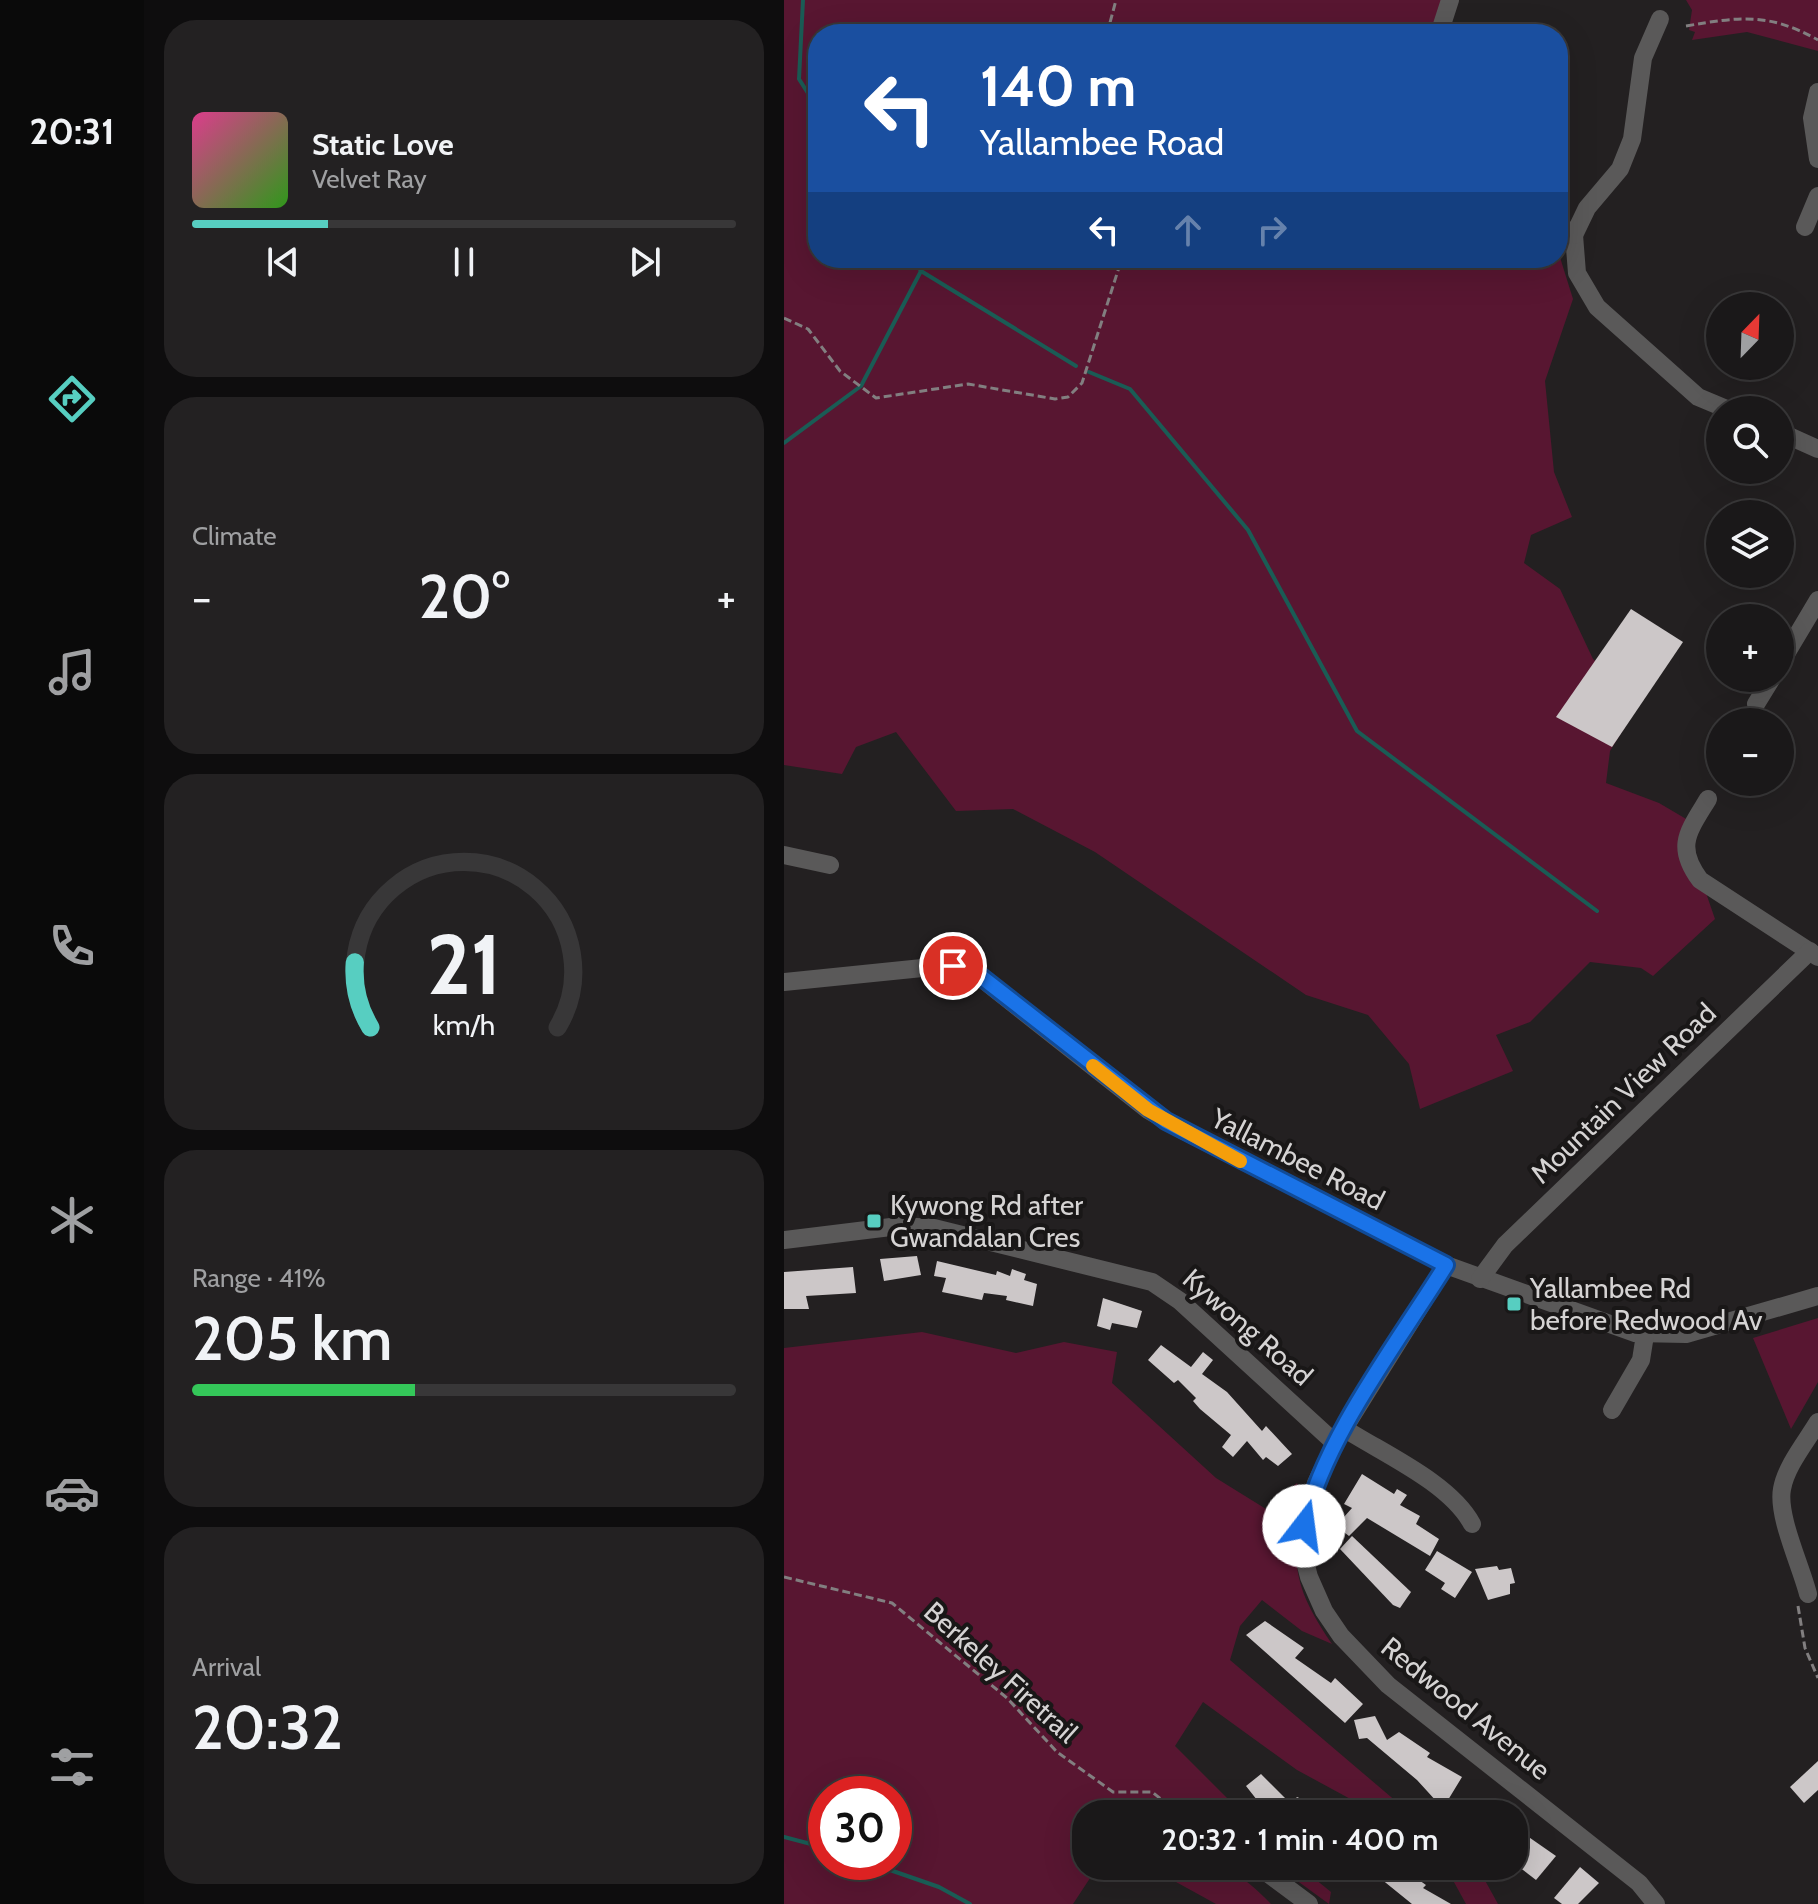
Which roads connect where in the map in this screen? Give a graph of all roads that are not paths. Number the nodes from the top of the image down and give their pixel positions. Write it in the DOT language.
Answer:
graph roads {
  1 [pos="1450,0"];
  2 [pos="1660,19"];
  3 [pos="1442,24"];
  4 [pos="1818,92"];
  5 [pos="1818,159"];
  6 [pos="1818,196"];
  7 [pos="1805,227"];
  8 [pos="1568,228"];
  9 [pos="1568,238"];
  10 [pos="1706,400"];
  11 [pos="1794,438"];
  12 [pos="1818,449"];
  13 [pos="1818,600"];
  14 [pos="1794,640"];
  15 [pos="1763,692"];
  16 [pos="1756,704"];
  17 [pos="1708,799"];
  18 [pos="784,855"];
  19 [pos="830,865"];
  20 [pos="1814,954"];
  21 [pos="784,982"];
  22 [pos="784,1240"];
  23 [pos="1446,1265"];
  24 [pos="1480,1279"];
  25 [pos="1818,1296"];
  26 [pos="1645,1335"];
  27 [pos="1612,1410"];
  28 [pos="1818,1422"];
  29 [pos="1340,1436"];
  30 [pos="1472,1524"];
  31 [pos="1808,1594"];
  32 [pos="1277,1880"];
  33 [pos="1309,1904"];
  34 [pos="1656,1904"];
  1 -- 3 [label="street"];
  2 -- 8 [label="street"];
  4 -- 5 [label="street"];
  6 -- 7 [label="street"];
  9 -- 10 [label="street"];
  11 -- 12 [label="street"];
  13 -- 14 [label="street"];
  15 -- 16 [label="street"];
  17 -- 20 [label="street"];
  18 -- 19 [label="street"];
  20 -- 24 [label="street, Mountain View Road"];
  21 -- 23 [label="street, Yallambee Road"];
  22 -- 29 [label="street, Kywong Road"];
  23 -- 24 [label="street, Yallambee Road"];
  23 -- 29 [label="street, Redwood Avenue"];
  24 -- 26 [label="street, Yallambee Road"];
  25 -- 26 [label="street, Yallambee Road"];
  26 -- 27 [label="street"];
  28 -- 31 [label="street"];
  29 -- 30 [label="street, Kywong Road"];
  29 -- 34 [label="street, Redwood Avenue"];
  32 -- 33 [label="street"];
}
